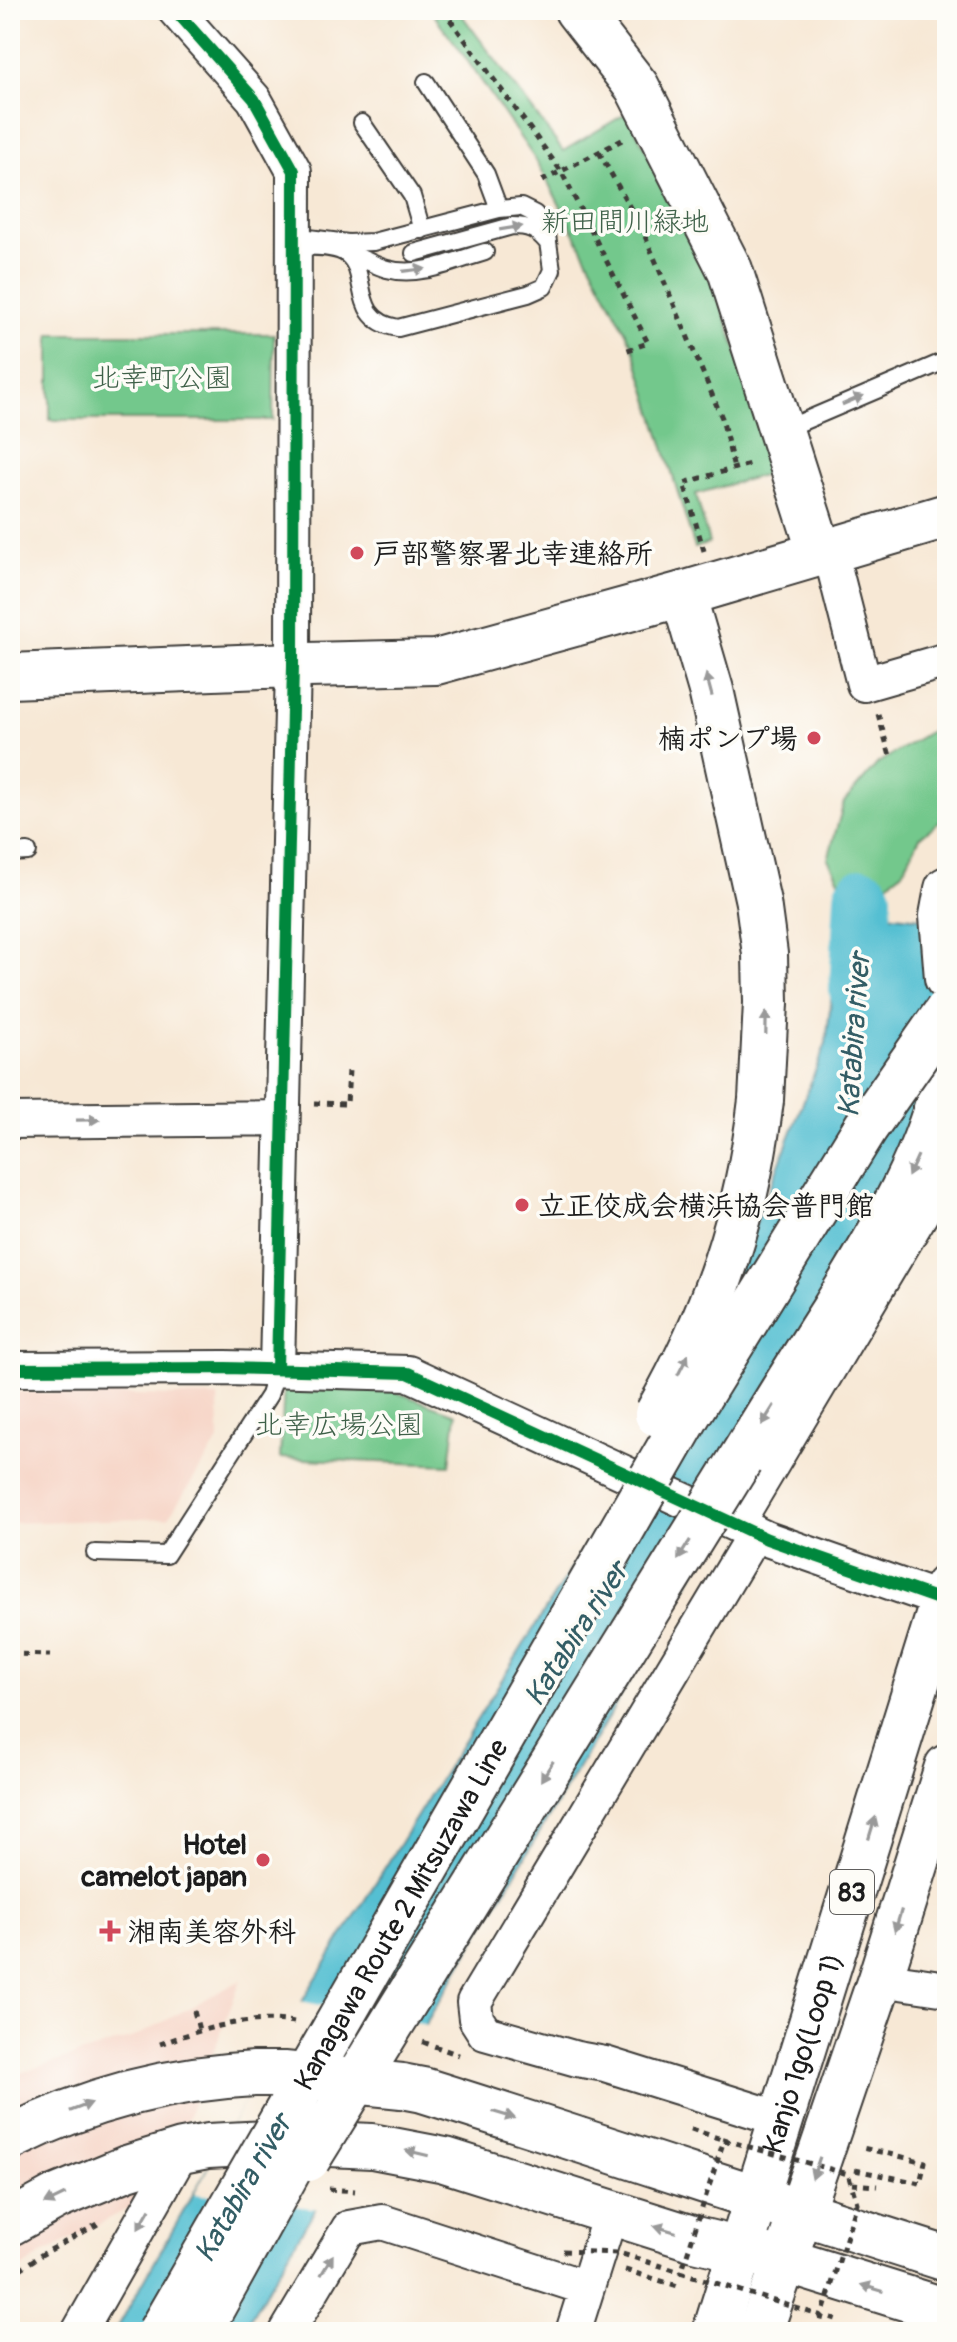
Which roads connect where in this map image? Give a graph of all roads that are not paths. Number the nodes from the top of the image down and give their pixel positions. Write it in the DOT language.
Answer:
graph roads {
  1 [pos="175,10"];
  2 [pos="577,10"];
  3 [pos="426,82"];
  4 [pos="362,123"];
  5 [pos="499,209"];
  6 [pos="422,230"];
  7 [pos="293,241"];
  8 [pos="548,244"];
  9 [pos="485,252"];
  10 [pos="345,253"];
  11 [pos="414,253"];
  12 [pos="947,360"];
  13 [pos="785,441"];
  14 [pos="947,516"];
  15 [pos="825,552"];
  16 [pos="698,589"];
  17 [pos="947,660"];
  18 [pos="293,665"];
  19 [pos="10,676"];
  20 [pos="28,852"];
  21 [pos="10,853"];
  22 [pos="947,889"];
  23 [pos="947,978"];
  24 [pos="947,1011"];
  25 [pos="947,1040"];
  26 [pos="947,1066"];
  27 [pos="282,1110"];
  28 [pos="10,1121"];
  29 [pos="947,1170"];
  30 [pos="10,1369"];
  31 [pos="277,1369"];
  32 [pos="737,1525"];
  33 [pos="95,1553"];
  34 [pos="946,1596"];
  35 [pos="947,1767"];
  36 [pos="880,1979"];
  37 [pos="947,1989"];
  38 [pos="781,2119"];
  39 [pos="10,2138"];
  40 [pos="195,2148"];
  41 [pos="757,2197"];
  42 [pos="611,2212"];
  43 [pos="801,2213"];
  44 [pos="10,2223"];
  45 [pos="740,2250"];
  46 [pos="947,2259"];
  47 [pos="783,2260"];
  48 [pos="599,2277"];
  49 [pos="947,2311"];
  50 [pos="79,2332"];
  51 [pos="129,2332"];
  52 [pos="160,2332"];
  53 [pos="199,2332"];
  54 [pos="206,2332"];
  55 [pos="287,2332"];
  56 [pos="573,2332"];
  57 [pos="715,2332"];
  58 [pos="760,2332"];
  1 -- 7 [label="street"];
  2 -- 13 [label="main road"];
  3 -- 5 [label="lane"];
  4 -- 6 [label="lane"];
  5 -- 6 [label="lane"];
  5 -- 8 [label="lane"];
  6 -- 7 [label="lane"];
  7 -- 10 [label="lane"];
  7 -- 18 [label="street"];
  8 -- 10 [label="lane"];
  11 -- 8 [label="lane, one-way"];
  10 -- 9 [label="lane, one-way"];
  13 -- 12 [label="lane, one-way"];
  13 -- 15 [label="main road"];
  14 -- 15 [label="main road"];
  15 -- 16 [label="main road"];
  15 -- 17 [label="street"];
  16 -- 18 [label="main road"];
  51 -- 16 [label="main road, one-way, bridge"];
  18 -- 19 [label="main road"];
  18 -- 27 [label="street"];
  20 -- 21 [label="lane"];
  22 -- 23 [label="main road"];
  24 -- 52 [label="main road, Kanagawa Route 2 Mitsuzawa Line, bridge"];
  25 -- 53 [label="main road, Kanagawa Route 2 Mitsuzawa Line, bridge"];
  26 -- 54 [label="main road, one-way, bridge"];
  28 -- 27 [label="street, one-way"];
  27 -- 31 [label="street"];
  29 -- 32 [label="street"];
  30 -- 31 [label="street"];
  31 -- 32 [label="street, bridge"];
  31 -- 33 [label="lane"];
  32 -- 34 [label="street"];
  32 -- 38 [label="street"];
  38 -- 34 [label="main road, Kanjo 1go(Loop 1) / 83, one-way"];
  35 -- 36 [label="main road, Kanjo 1go(Loop 1) / 83, one-way"];
  36 -- 37 [label="street"];
  36 -- 43 [label="main road, Kanjo 1go(Loop 1) / 83, one-way"];
  38 -- 41 [label="main road, Kanjo 1go(Loop 1) / 83"];
  39 -- 41 [label="main road, one-way, bridge"];
  42 -- 40 [label="main road, one-way, bridge"];
  40 -- 44 [label="main road, one-way"];
  40 -- 50 [label="street, one-way"];
  41 -- 43 [label="main road"];
  41 -- 45 [label="main road, 83"];
  45 -- 42 [label="main road, one-way"];
  42 -- 48 [label="street"];
  43 -- 46 [label="main road"];
  43 -- 47 [label="main road, 83"];
  45 -- 47 [label="main road"];
  45 -- 57 [label="main road, 83"];
  49 -- 47 [label="main road, one-way"];
  47 -- 58 [label="main road, 83"];
  55 -- 48 [label="street, one-way"];
  48 -- 56 [label="street"];
}
